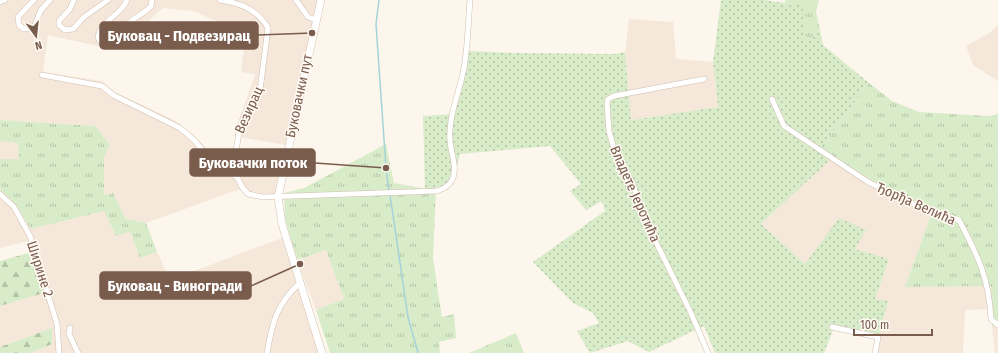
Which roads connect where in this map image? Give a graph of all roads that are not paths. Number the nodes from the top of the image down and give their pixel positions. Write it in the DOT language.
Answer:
graph roads {
  1 [pos="5,0"];
  2 [pos="34,0"];
  3 [pos="50,0"];
  4 [pos="74,0"];
  5 [pos="108,0"];
  6 [pos="127,0"];
  7 [pos="152,0"];
  8 [pos="220,0"];
  9 [pos="296,0"];
  10 [pos="321,0"];
  11 [pos="470,0"];
  12 [pos="0,2"];
  13 [pos="316,20"];
  14 [pos="42,75"];
  15 [pos="704,79"];
  16 [pos="772,99"];
  17 [pos="238,179"];
  18 [pos="0,194"];
  19 [pos="278,197"];
  20 [pos="300,283"];
  21 [pos="998,325"];
  22 [pos="832,327"];
  23 [pos="70,328"];
  24 [pos="59,353"];
  25 [pos="78,353"];
  26 [pos="268,353"];
  27 [pos="322,353"];
  28 [pos="708,353"];
  29 [pos="876,353"];
  1 -- 12 [label="street"];
  2 -- 3 [label="street"];
  4 -- 5 [label="street"];
  6 -- 7 [label="street"];
  8 -- 17 [label="street, Везирац"];
  9 -- 13 [label="street"];
  10 -- 13 [label="street, Буковачки пут"];
  11 -- 19 [label="street"];
  13 -- 19 [label="street, Буковачки пут"];
  14 -- 17 [label="street"];
  15 -- 28 [label="street, Владете Јеротића"];
  16 -- 21 [label="street, Ђорђа Велића"];
  17 -- 19 [label="street"];
  18 -- 24 [label="street, Ширине 2"];
  19 -- 20 [label="street, Буковачки пут"];
  20 -- 26 [label="street"];
  20 -- 27 [label="street, Буковачки пут"];
  22 -- 29 [label="street"];
  23 -- 25 [label="street"];
}
